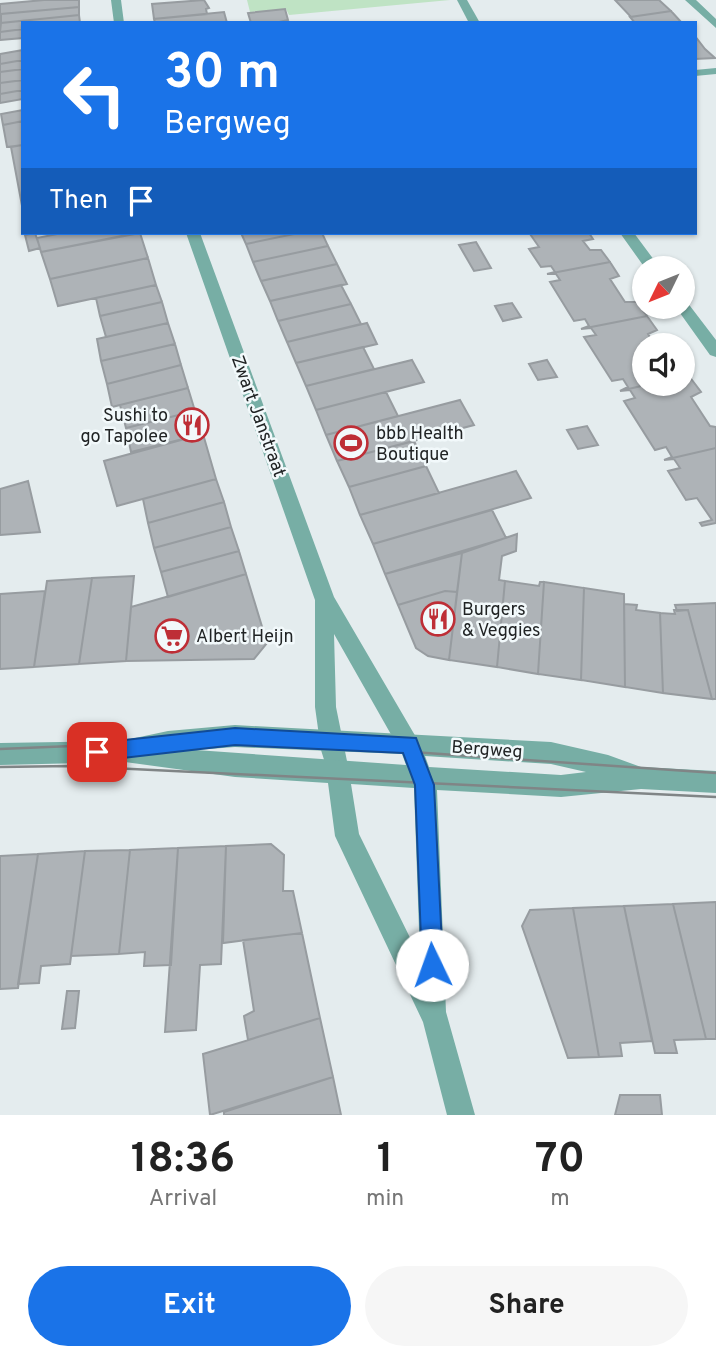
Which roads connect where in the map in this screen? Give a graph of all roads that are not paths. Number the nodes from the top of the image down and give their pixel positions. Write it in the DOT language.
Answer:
graph roads {
  1 [pos="116,0"];
  2 [pos="690,0"];
  3 [pos="462,1"];
  4 [pos="119,21"];
  5 [pos="474,21"];
  6 [pos="716,25"];
  7 [pos="716,71"];
  8 [pos="697,73"];
  9 [pos="194,235"];
  10 [pos="628,235"];
  11 [pos="644,256"];
  12 [pos="692,319"];
  13 [pos="716,351"];
  14 [pos="325,600"];
  15 [pos="328,739"];
  16 [pos="409,744"];
  17 [pos="121,752"];
  18 [pos="0,754"];
  19 [pos="338,771"];
  20 [pos="641,778"];
  21 [pos="424,779"];
  22 [pos="716,782"];
  23 [pos="436,1019"];
  24 [pos="461,1115"];
  1 -- 4 [label="street"];
  2 -- 6 [label="street"];
  3 -- 5 [label="street"];
  7 -- 8 [label="street"];
  9 -- 14 [label="street, Zwart Janstraat"];
  10 -- 11 [label="street"];
  12 -- 13 [label="street"];
  14 -- 15 [label="street, Zwart Janstraat"];
  14 -- 16 [label="street, Zwart Janstraat"];
  15 -- 16 [label="street, Bergweg"];
  15 -- 17 [label="street, Bergweg"];
  15 -- 19 [label="street, Zwart Janstraat"];
  16 -- 20 [label="street, Bergweg"];
  16 -- 21 [label="street, Zwart Janstraat"];
  17 -- 18 [label="street, Bergweg"];
  17 -- 19 [label="street, Bergweg"];
  19 -- 21 [label="street, Bergweg"];
  19 -- 23 [label="street, Zwart Janstraat"];
  20 -- 21 [label="street, Bergweg"];
  20 -- 22 [label="street, Bergweg"];
  21 -- 23 [label="street"];
  23 -- 24 [label="street"];
}
